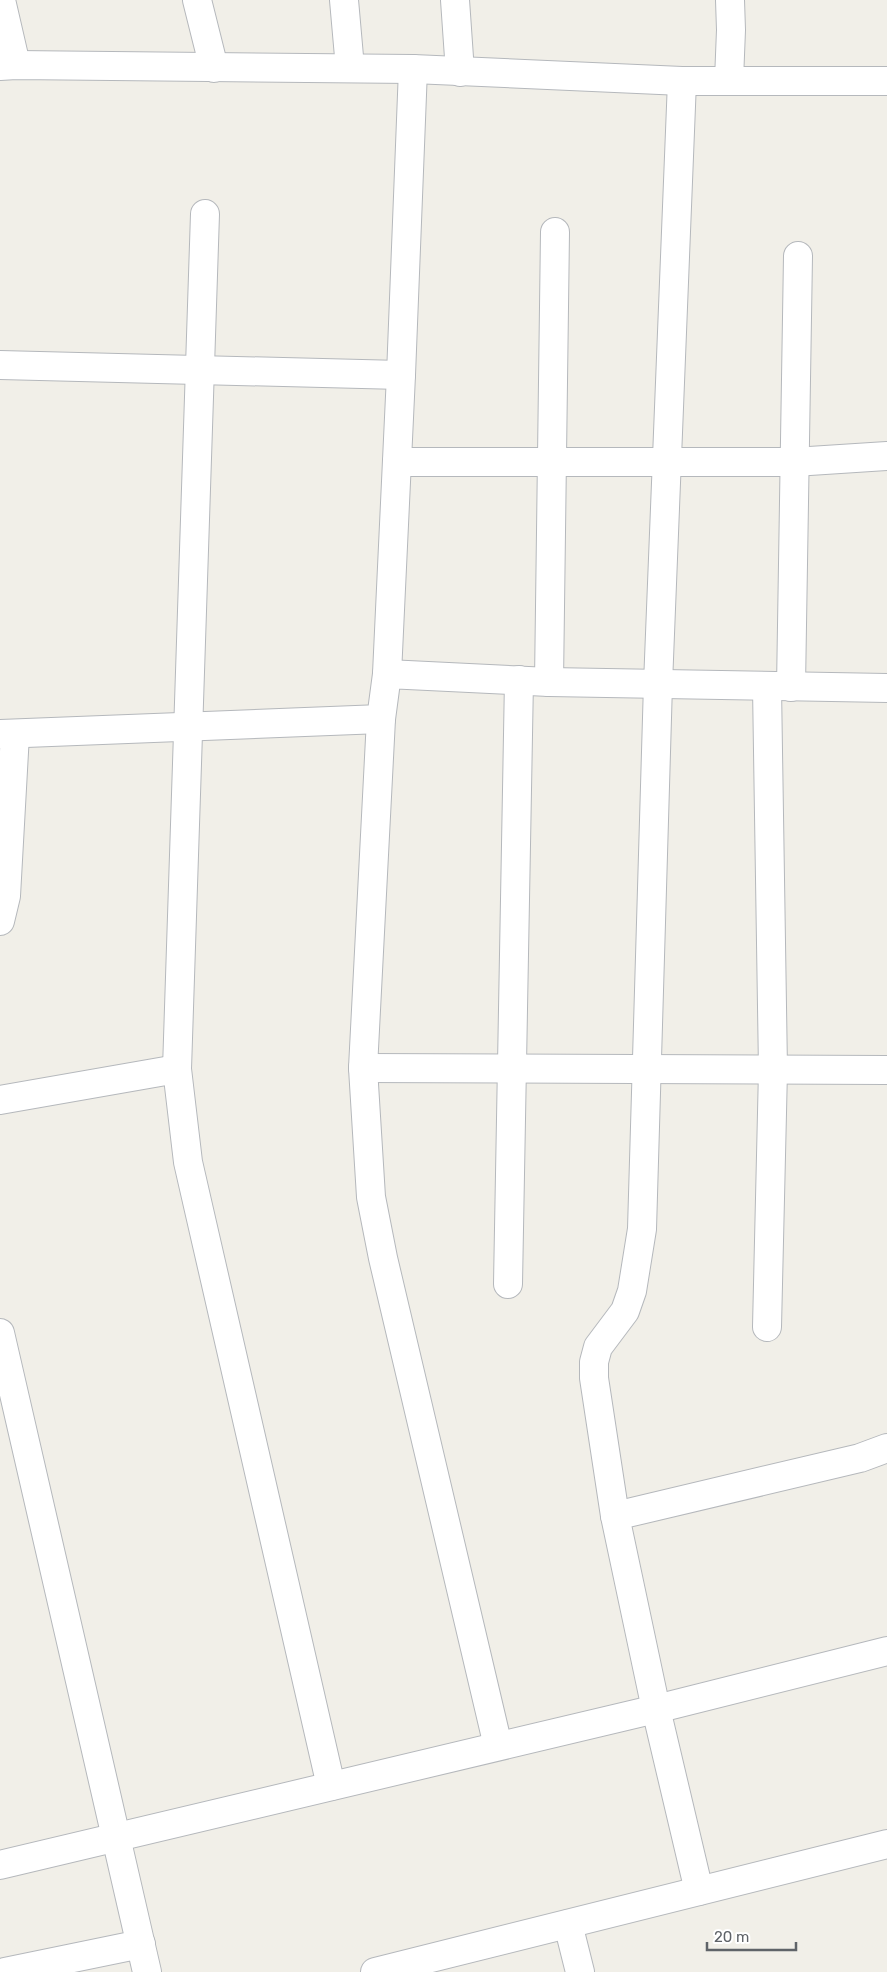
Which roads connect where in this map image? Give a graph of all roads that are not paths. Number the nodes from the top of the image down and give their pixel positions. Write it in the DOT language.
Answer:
graph roads {
  1 [pos="1,0"];
  2 [pos="197,0"];
  3 [pos="344,0"];
  4 [pos="455,0"];
  5 [pos="730,0"];
  6 [pos="8,65"];
  7 [pos="214,68"];
  8 [pos="350,68"];
  9 [pos="413,69"];
  10 [pos="460,72"];
  11 [pos="728,80"];
  12 [pos="682,81"];
  13 [pos="887,81"];
  14 [pos="205,214"];
  15 [pos="555,232"];
  16 [pos="798,256"];
  17 [pos="0,365"];
  18 [pos="200,370"];
  19 [pos="401,375"];
  20 [pos="887,456"];
  21 [pos="397,462"];
  22 [pos="552,462"];
  23 [pos="666,462"];
  24 [pos="794,462"];
  25 [pos="387,674"];
  26 [pos="519,680"];
  27 [pos="549,682"];
  28 [pos="658,684"];
  29 [pos="779,687"];
  30 [pos="887,688"];
  31 [pos="381,719"];
  32 [pos="189,727"];
  33 [pos="8,734"];
  34 [pos="0,921"];
  35 [pos="363,1068"];
  36 [pos="512,1068"];
  37 [pos="177,1069"];
  38 [pos="646,1070"];
  39 [pos="773,1070"];
  40 [pos="887,1070"];
  41 [pos="0,1100"];
  42 [pos="508,1284"];
  43 [pos="767,1327"];
  44 [pos="0,1333"];
  45 [pos="887,1448"];
  46 [pos="615,1516"];
  47 [pos="887,1652"];
  48 [pos="656,1709"];
  49 [pos="498,1746"];
  50 [pos="331,1786"];
  51 [pos="116,1837"];
  52 [pos="887,1844"];
  53 [pos="0,1865"];
  54 [pos="700,1891"];
  55 [pos="568,1924"];
  56 [pos="141,1944"];
  57 [pos="5,1972"];
  58 [pos="147,1972"];
  59 [pos="375,1972"];
  60 [pos="580,1972"];
  1 -- 6 [label="street"];
  2 -- 7 [label="street"];
  3 -- 8 [label="street"];
  4 -- 10 [label="street"];
  5 -- 11 [label="street"];
  6 -- 7 [label="street"];
  7 -- 8 [label="street"];
  8 -- 9 [label="street"];
  9 -- 10 [label="street"];
  9 -- 19 [label="street"];
  10 -- 12 [label="street"];
  11 -- 12 [label="street"];
  11 -- 13 [label="street"];
  12 -- 23 [label="street"];
  14 -- 18 [label="street"];
  15 -- 22 [label="street"];
  16 -- 24 [label="street"];
  17 -- 18 [label="street"];
  18 -- 19 [label="street"];
  18 -- 32 [label="street"];
  19 -- 21 [label="street"];
  20 -- 24 [label="street"];
  21 -- 22 [label="street"];
  21 -- 25 [label="street"];
  22 -- 23 [label="street"];
  22 -- 27 [label="street"];
  23 -- 24 [label="street"];
  23 -- 28 [label="street"];
  24 -- 29 [label="street"];
  25 -- 26 [label="street"];
  25 -- 31 [label="street"];
  26 -- 27 [label="street"];
  26 -- 36 [label="street"];
  27 -- 28 [label="street"];
  28 -- 29 [label="street"];
  28 -- 38 [label="street"];
  29 -- 30 [label="street"];
  29 -- 39 [label="street"];
  31 -- 32 [label="street"];
  31 -- 35 [label="street"];
  32 -- 33 [label="street"];
  32 -- 37 [label="street"];
  33 -- 34 [label="street"];
  35 -- 36 [label="street"];
  35 -- 49 [label="street"];
  36 -- 38 [label="street"];
  36 -- 42 [label="street"];
  37 -- 41 [label="street"];
  37 -- 50 [label="street"];
  38 -- 39 [label="street"];
  38 -- 46 [label="street"];
  39 -- 40 [label="street"];
  39 -- 43 [label="street"];
  44 -- 51 [label="street"];
  45 -- 46 [label="street"];
  46 -- 48 [label="street"];
  47 -- 48 [label="street"];
  48 -- 49 [label="street"];
  48 -- 54 [label="street"];
  49 -- 50 [label="street"];
  50 -- 51 [label="street"];
  51 -- 53 [label="street"];
  51 -- 56 [label="street"];
  52 -- 54 [label="street"];
  54 -- 55 [label="street"];
  55 -- 59 [label="street"];
  55 -- 60 [label="street"];
  56 -- 57 [label="street"];
  56 -- 58 [label="street"];
}
